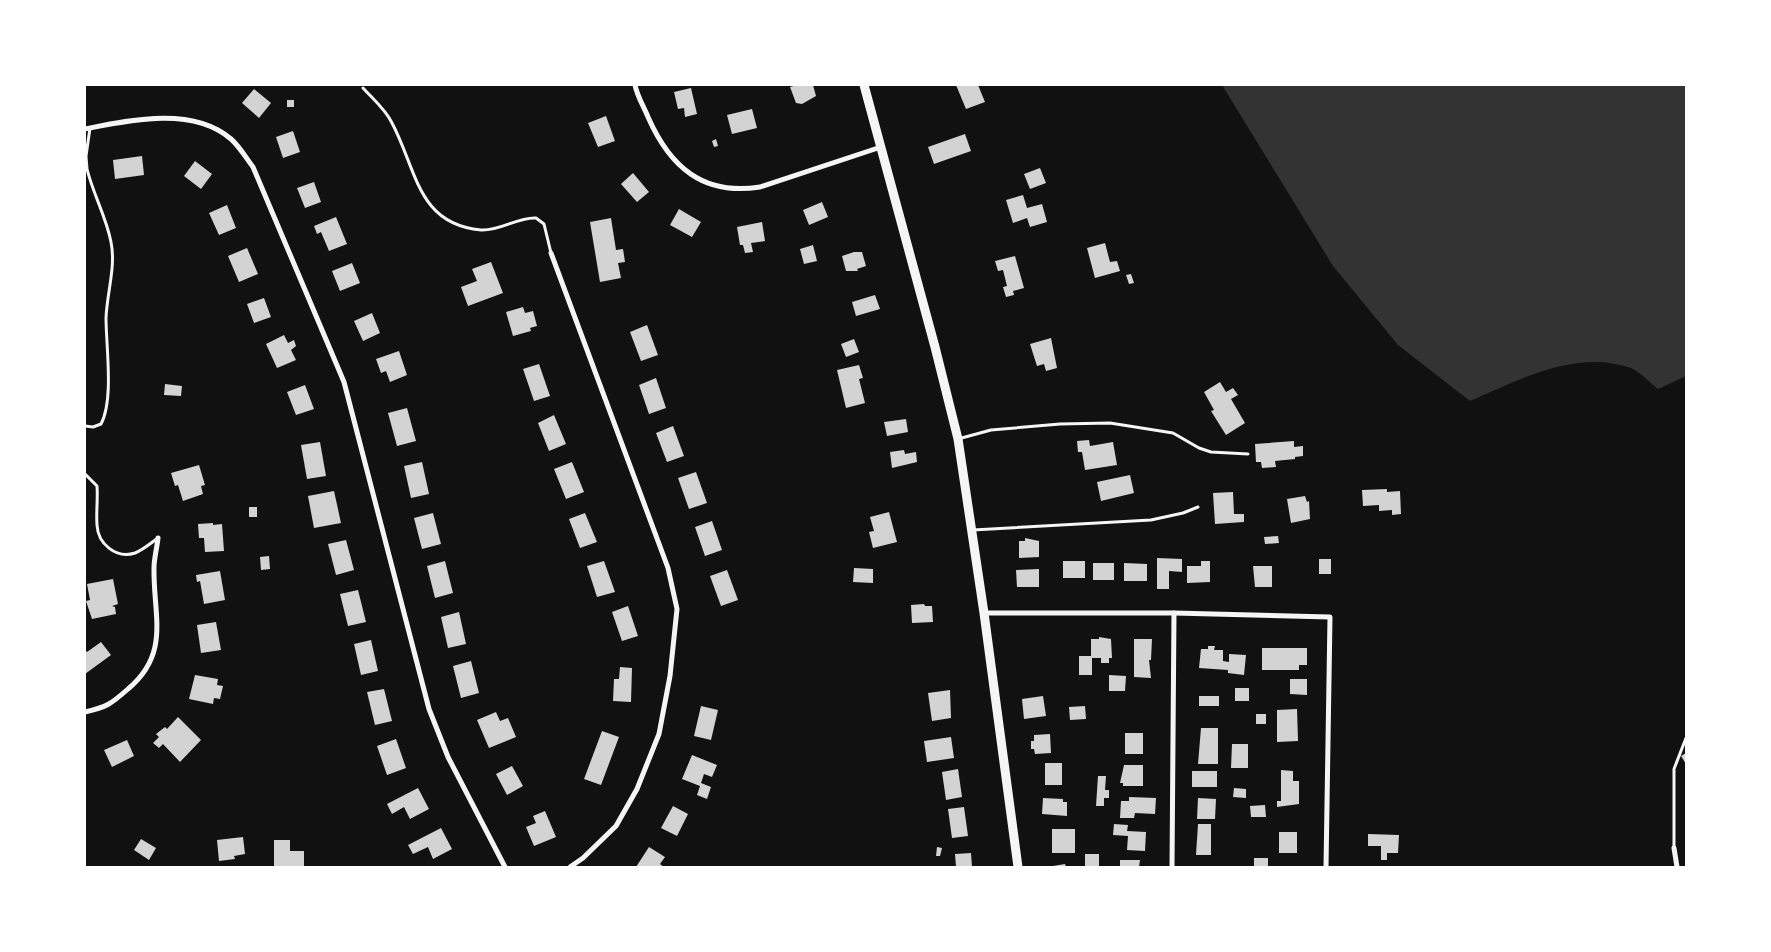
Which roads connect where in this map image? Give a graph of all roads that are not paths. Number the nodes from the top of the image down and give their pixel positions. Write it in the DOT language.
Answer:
graph roads {
  1 [pos="635,85"];
  2 [pos="864,85"];
  3 [pos="363,88"];
  4 [pos="88,129"];
  5 [pos="881,147"];
  6 [pos="551,253"];
  7 [pos="85,426"];
  8 [pos="958,439"];
  9 [pos="1248,454"];
  10 [pos="85,474"];
  11 [pos="1198,507"];
  12 [pos="972,530"];
  13 [pos="158,538"];
  14 [pos="984,613"];
  15 [pos="1174,613"];
  16 [pos="85,712"];
  17 [pos="1686,738"];
  18 [pos="1674,848"];
  19 [pos="505,867"];
  20 [pos="570,867"];
  21 [pos="1018,867"];
  22 [pos="1172,867"];
  23 [pos="1326,867"];
  24 [pos="1677,867"];
  1 -- 5 [label="street"];
  2 -- 5 [label="main road"];
  3 -- 6 [label="lane"];
  4 -- 7 [label="lane"];
  4 -- 19 [label="street"];
  5 -- 8 [label="main road"];
  6 -- 20 [label="street"];
  8 -- 9 [label="lane"];
  8 -- 12 [label="main road"];
  10 -- 13 [label="lane"];
  11 -- 12 [label="lane"];
  12 -- 14 [label="main road"];
  13 -- 16 [label="street"];
  14 -- 15 [label="street"];
  14 -- 21 [label="main road"];
  15 -- 22 [label="street"];
  15 -- 23 [label="street"];
  17 -- 18 [label="lane"];
  18 -- 24 [label="street"];
}
